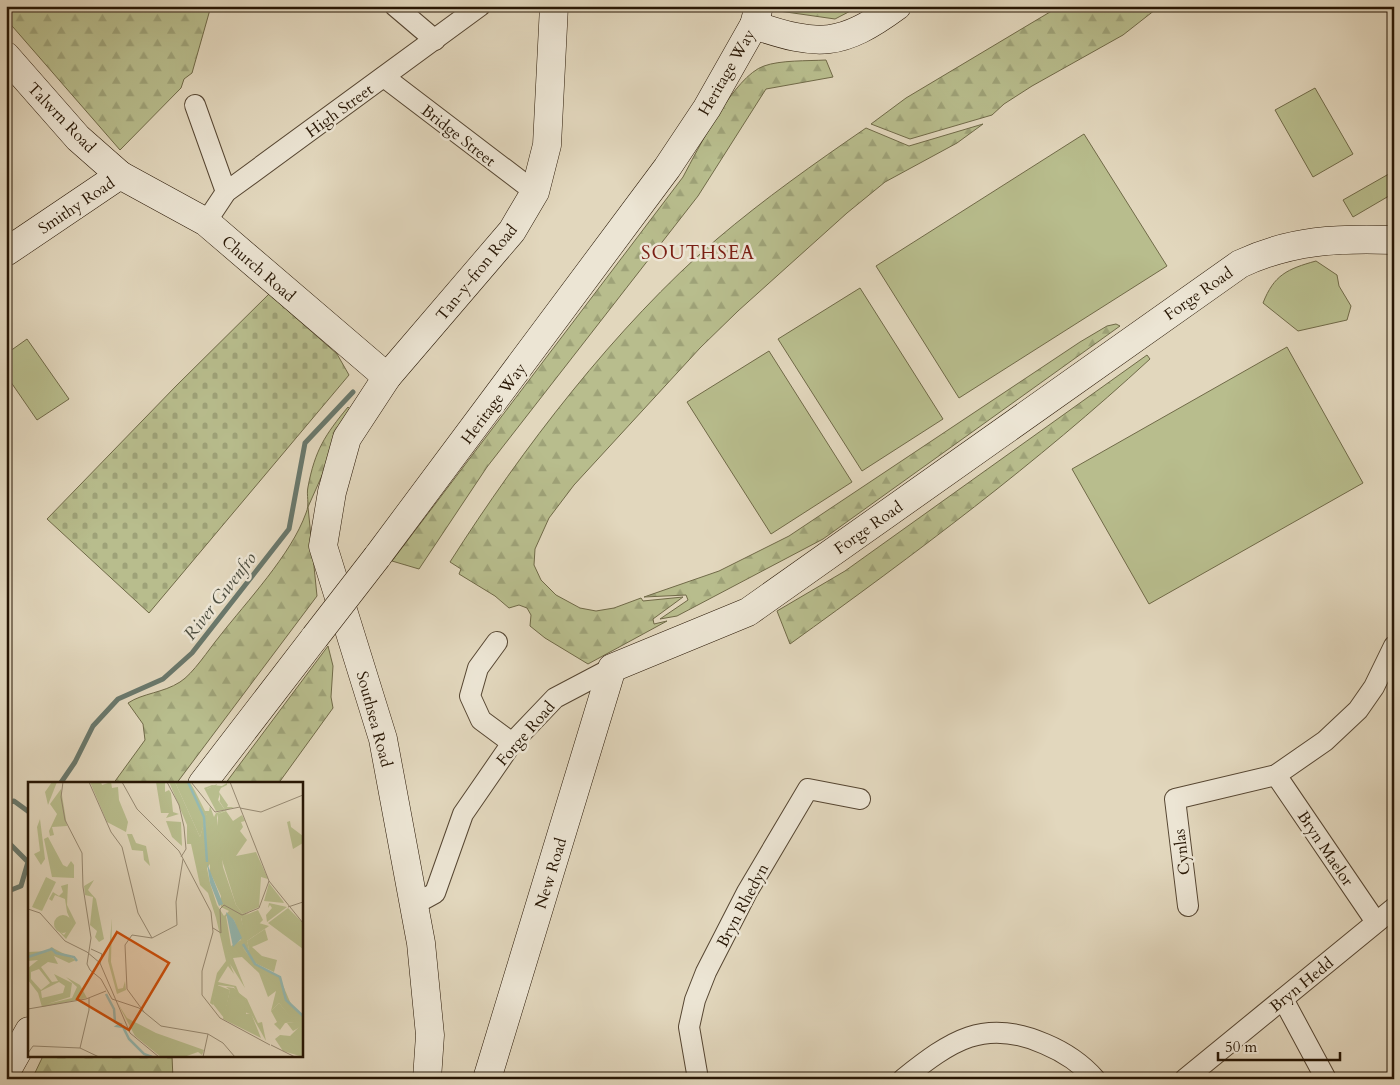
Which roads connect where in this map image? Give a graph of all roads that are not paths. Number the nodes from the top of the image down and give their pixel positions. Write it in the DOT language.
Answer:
graph roads {
  1 [pos="394,6"];
  2 [pos="480,6"];
  3 [pos="554,6"];
  4 [pos="897,6"];
  5 [pos="757,15"];
  6 [pos="435,40"];
  7 [pos="6,56"];
  8 [pos="384,76"];
  9 [pos="195,105"];
  10 [pos="120,175"];
  11 [pos="226,192"];
  12 [pos="534,192"];
  13 [pos="206,222"];
  14 [pos="1394,240"];
  15 [pos="6,252"];
  16 [pos="387,377"];
  17 [pos="497,642"];
  18 [pos="1394,646"];
  19 [pos="612,668"];
  20 [pos="512,743"];
  21 [pos="1276,775"];
  22 [pos="204,782"];
  23 [pos="860,799"];
  24 [pos="415,904"];
  25 [pos="1188,906"];
  26 [pos="1394,908"];
  27 [pos="1376,922"];
  28 [pos="1283,999"];
  29 [pos="28,1033"];
  30 [pos="6,1072"];
  31 [pos="426,1079"];
  32 [pos="486,1079"];
  33 [pos="698,1079"];
  34 [pos="903,1079"];
  35 [pos="1095,1079"];
  36 [pos="1185,1079"];
  37 [pos="1326,1079"];
  1 -- 6 [label="street"];
  2 -- 6 [label="street, High Street"];
  3 -- 12 [label="street, Tan-y-fron Road"];
  4 -- 5 [label="street"];
  5 -- 22 [label="street, Heritage Way, bridge"];
  6 -- 8 [label="street, High Street"];
  7 -- 10 [label="street, Talwrn Road"];
  8 -- 11 [label="street, High Street"];
  8 -- 12 [label="street, Bridge Street"];
  9 -- 11 [label="street"];
  10 -- 13 [label="street, Church Road"];
  10 -- 15 [label="street, Smithy Road"];
  11 -- 13 [label="street, High Street"];
  12 -- 16 [label="street, Tan-y-fron Road"];
  13 -- 16 [label="street, Church Road"];
  14 -- 19 [label="street, Forge Road"];
  16 -- 24 [label="street, Southsea Road"];
  17 -- 20 [label="street"];
  18 -- 21 [label="street"];
  19 -- 20 [label="street, Forge Road"];
  19 -- 32 [label="street, New Road"];
  20 -- 24 [label="street, Forge Road"];
  21 -- 25 [label="street, Cynlas"];
  21 -- 27 [label="street, Bryn Maelor"];
  23 -- 33 [label="street, Bryn Rhedyn"];
  24 -- 31 [label="street, Southsea Road"];
  26 -- 27 [label="street, Bryn Hedd"];
  27 -- 28 [label="street, Bryn Hedd"];
  28 -- 36 [label="street, Bryn Hedd"];
  28 -- 37 [label="street"];
  29 -- 30 [label="street"];
  34 -- 35 [label="street"];
}
